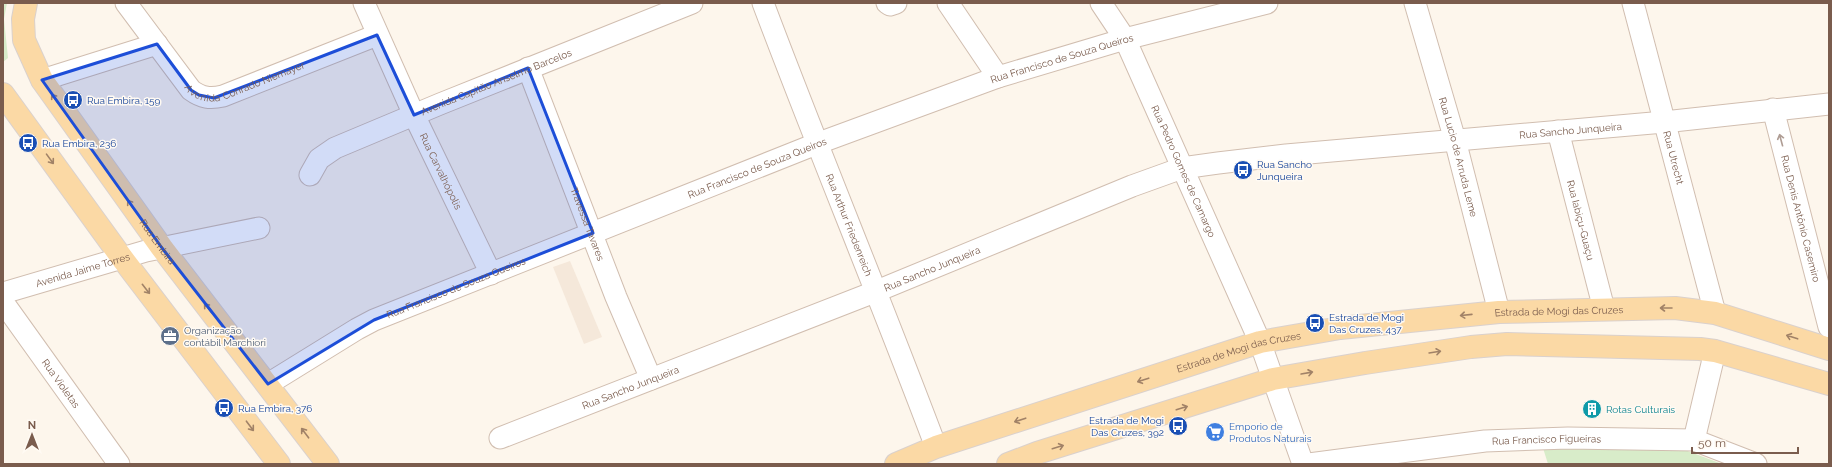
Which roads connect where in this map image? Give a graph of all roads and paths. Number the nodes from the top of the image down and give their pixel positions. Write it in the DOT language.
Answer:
graph roads {
  1 [pos="26,3"];
  2 [pos="126,3"];
  3 [pos="364,3"];
  4 [pos="692,3"];
  5 [pos="763,3"];
  6 [pos="887,3"];
  7 [pos="896,3"];
  8 [pos="948,3"];
  9 [pos="1101,3"];
  10 [pos="1266,3"];
  11 [pos="1415,3"];
  12 [pos="1633,3"];
  13 [pos="377,35"];
  14 [pos="1125,39"];
  15 [pos="157,44"];
  16 [pos="528,68"];
  17 [pos="998,77"];
  18 [pos="42,80"];
  19 [pos="3,94"];
  20 [pos="1829,104"];
  21 [pos="1773,109"];
  22 [pos="414,115"];
  23 [pos="1664,122"];
  24 [pos="1558,131"];
  25 [pos="1455,140"];
  26 [pos="816,144"];
  27 [pos="1182,168"];
  28 [pos="310,174"];
  29 [pos="260,228"];
  30 [pos="593,233"];
  31 [pos="162,248"];
  32 [pos="122,258"];
  33 [pos="491,274"];
  34 [pos="877,291"];
  35 [pos="3,293"];
  36 [pos="3,302"];
  37 [pos="1604,310"];
  38 [pos="1499,312"];
  39 [pos="1715,312"];
  40 [pos="1829,327"];
  41 [pos="1260,342"];
  42 [pos="1829,349"];
  43 [pos="1715,352"];
  44 [pos="651,379"];
  45 [pos="1274,379"];
  46 [pos="268,384"];
  47 [pos="1829,384"];
  48 [pos="500,438"];
  49 [pos="1694,440"];
  50 [pos="936,447"];
  51 [pos="1039,459"];
  52 [pos="275,463"];
  53 [pos="119,464"];
  54 [pos="328,464"];
  55 [pos="896,464"];
  56 [pos="1008,464"];
  57 [pos="1303,464"];
  58 [pos="1309,464"];
  59 [pos="1756,464"];
  1 -- 18 [label="main road, Rua Embira"];
  2 -- 15 [label="street, Avenida Conrado Niemayer"];
  3 -- 13 [label="street, Rua Carvalhópolis"];
  4 -- 16 [label="street, Avenida Capitão Anselmo Barcelos"];
  5 -- 26 [label="street, Rua Arthur Friedenreich"];
  6 -- 7 [label="street"];
  8 -- 17 [label="street"];
  9 -- 14 [label="street, Rua Pedro Gomes de Camargo"];
  10 -- 14 [label="street, Rua Francisco de Souza Queiros"];
  11 -- 25 [label="street, Rua Lucio de Arruda Leme"];
  12 -- 23 [label="street, Rua Utrecht"];
  13 -- 15 [label="street, Avenida Conrado Niemayer"];
  13 -- 22 [label="street, Rua Carvalhópolis"];
  14 -- 17 [label="street, Rua Francisco de Souza Queiros"];
  14 -- 27 [label="street, Rua Pedro Gomes de Camargo"];
  15 -- 18 [label="street"];
  16 -- 22 [label="street, Avenida Capitão Anselmo Barcelos"];
  16 -- 30 [label="street, Travessa Tavares"];
  17 -- 26 [label="street, Rua Francisco de Souza Queiros"];
  31 -- 18 [label="main road, Rua Embira, one-way"];
  19 -- 32 [label="main road, one-way"];
  20 -- 21 [label="street, Rua Sancho Junqueira"];
  21 -- 23 [label="street, Rua Sancho Junqueira"];
  40 -- 21 [label="street, Rua Denis Antônio Casemiro, one-way"];
  22 -- 28 [label="street, Avenida Capitão Anselmo Barcelos"];
  22 -- 33 [label="street, Rua Carvalhópolis"];
  23 -- 24 [label="street, Rua Sancho Junqueira"];
  23 -- 39 [label="street, Rua Utrecht"];
  24 -- 25 [label="street, Rua Sancho Junqueira"];
  24 -- 37 [label="street, Rua Iabiçu-Guaçu"];
  25 -- 27 [label="street, Rua Sancho Junqueira"];
  25 -- 38 [label="street, Rua Lucio de Arruda Leme"];
  26 -- 30 [label="street, Rua Francisco de Souza Queiros"];
  26 -- 34 [label="street, Rua Arthur Friedenreich"];
  27 -- 34 [label="street, Rua Sancho Junqueira"];
  27 -- 41 [label="street, Rua Pedro Gomes de Camargo"];
  29 -- 31 [label="street, Avenida Jaime Torres"];
  30 -- 33 [label="street, Rua Francisco de Souza Queiros"];
  30 -- 44 [label="street, Travessa Tavares"];
  31 -- 32 [label="street, Avenida Jaime Torres"];
  46 -- 31 [label="main road, Rua Embira, one-way"];
  32 -- 35 [label="street, Avenida Jaime Torres"];
  32 -- 52 [label="main road, one-way"];
  33 -- 46 [label="street, Rua Francisco de Souza Queiros"];
  34 -- 44 [label="street, Rua Sancho Junqueira"];
  34 -- 50 [label="street, Rua Arthur Friedenreich"];
  36 -- 53 [label="street, Rua Violetas"];
  37 -- 38 [label="main road, Estrada de Mogi das Cruzes"];
  39 -- 37 [label="main road, Estrada de Mogi das Cruzes, one-way"];
  38 -- 41 [label="main road, Estrada de Mogi das Cruzes, one-way"];
  42 -- 39 [label="main road, Estrada de Mogi das Cruzes, one-way"];
  41 -- 45 [label="street, Rua Pedro Gomes de Camargo"];
  41 -- 50 [label="main road, Estrada de Mogi das Cruzes, one-way"];
  45 -- 43 [label="main road, one-way"];
  43 -- 47 [label="main road"];
  43 -- 49 [label="street"];
  44 -- 48 [label="street, Rua Sancho Junqueira"];
  51 -- 45 [label="main road, one-way"];
  45 -- 57 [label="street, Rua Pedro Gomes de Camargo"];
  54 -- 46 [label="main road, Rua Embira, one-way"];
  49 -- 58 [label="street, Rua Francisco Figueiras"];
  49 -- 59 [label="street"];
  50 -- 55 [label="main road, Estrada de Mogi das Cruzes"];
  51 -- 56 [label="main road"];
}
